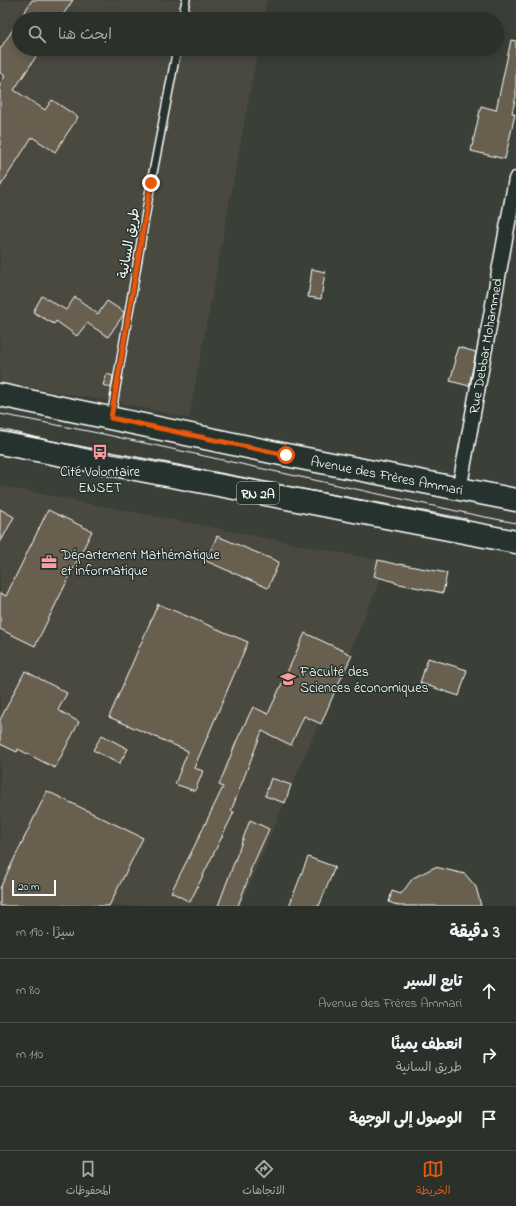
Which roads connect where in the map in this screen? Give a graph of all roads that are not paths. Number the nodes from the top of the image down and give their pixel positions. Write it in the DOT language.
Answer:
graph roads {
  1 [pos="186,0"];
  2 [pos="183,12"];
  3 [pos="175,56"];
  4 [pos="516,179"];
  5 [pos="512,218"];
  6 [pos="0,395"];
  7 [pos="111,418"];
  8 [pos="0,443"];
  9 [pos="459,490"];
  10 [pos="516,500"];
  11 [pos="516,542"];
  1 -- 2 [label="lane"];
  3 -- 7 [label="lane, طريق السانية"];
  4 -- 5 [label="street, Rue Debbar Mohammed"];
  5 -- 9 [label="street, Rue Debbar Mohammed"];
  6 -- 7 [label="main road, Avenue des Frères Ammari"];
  7 -- 9 [label="main road, Avenue des Frères Ammari"];
  8 -- 11 [label="main road, RN 2A"];
  9 -- 10 [label="main road, Avenue des Frères Ammari"];
}
